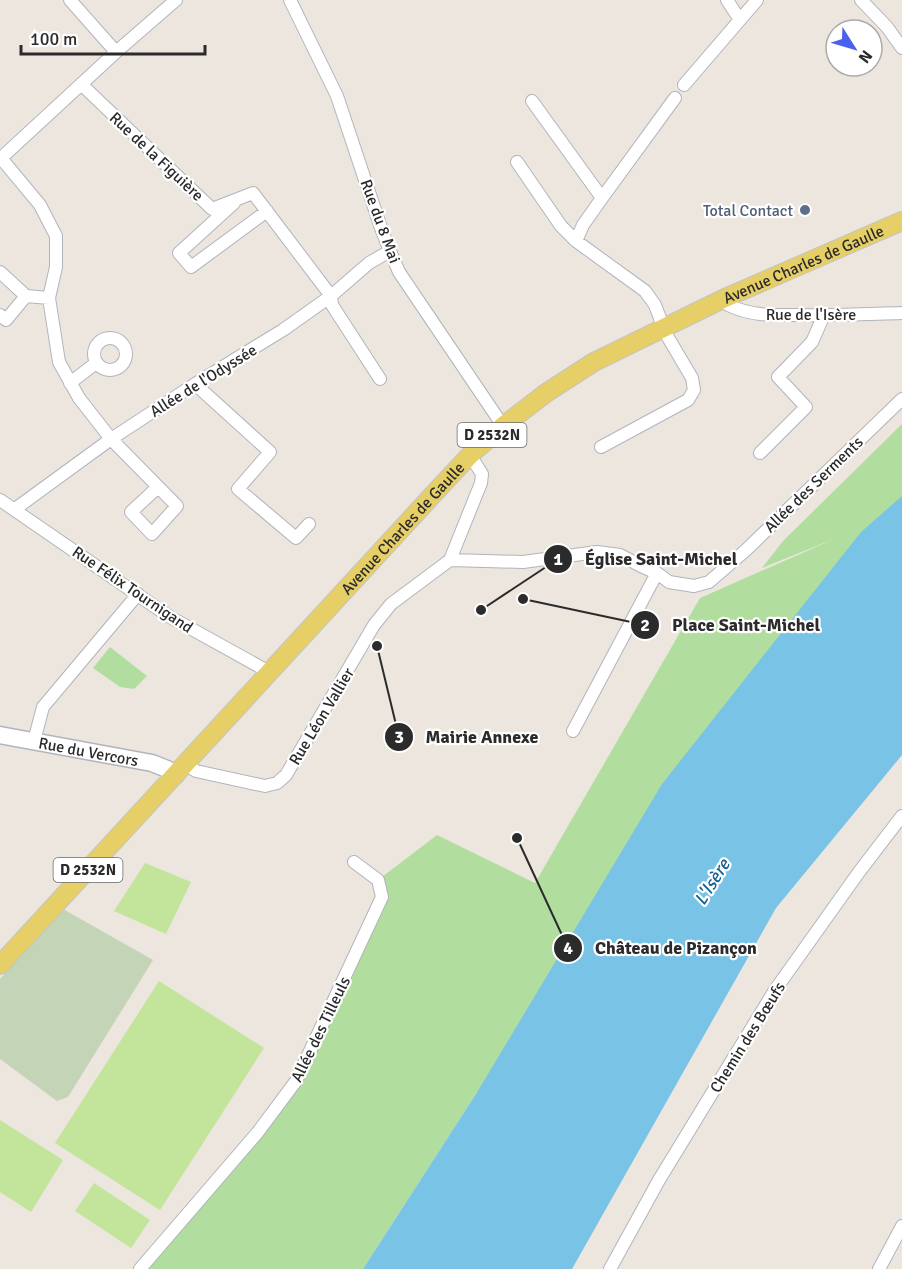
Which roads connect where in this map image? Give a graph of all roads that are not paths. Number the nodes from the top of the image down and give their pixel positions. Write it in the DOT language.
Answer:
graph roads {
  1 [pos="70,0"];
  2 [pos="176,0"];
  3 [pos="290,0"];
  4 [pos="727,0"];
  5 [pos="757,0"];
  6 [pos="861,0"];
  7 [pos="741,20"];
  8 [pos="902,48"];
  9 [pos="116,52"];
  10 [pos="81,84"];
  11 [pos="684,85"];
  12 [pos="675,98"];
  13 [pos="532,101"];
  14 [pos="1,158"];
  15 [pos="517,162"];
  16 [pos="239,198"];
  17 [pos="602,198"];
  18 [pos="267,211"];
  19 [pos="902,221"];
  20 [pos="576,241"];
  21 [pos="390,251"];
  22 [pos="0,272"];
  23 [pos="331,296"];
  24 [pos="26,297"];
  25 [pos="49,298"];
  26 [pos="725,298"];
  27 [pos="902,313"];
  28 [pos="0,315"];
  29 [pos="824,315"];
  30 [pos="664,327"];
  31 [pos="96,363"];
  32 [pos="380,379"];
  33 [pos="70,383"];
  34 [pos="195,384"];
  35 [pos="902,399"];
  36 [pos="503,426"];
  37 [pos="111,439"];
  38 [pos="601,447"];
  39 [pos="760,453"];
  40 [pos="470,455"];
  41 [pos="158,487"];
  42 [pos="0,500"];
  43 [pos="15,509"];
  44 [pos="309,524"];
  45 [pos="450,560"];
  46 [pos="657,573"];
  47 [pos="138,594"];
  48 [pos="270,673"];
  49 [pos="573,731"];
  50 [pos="0,735"];
  51 [pos="34,741"];
  52 [pos="181,769"];
  53 [pos="902,816"];
  54 [pos="354,862"];
  55 [pos="0,965"];
  56 [pos="902,1226"];
  57 [pos="140,1269"];
  58 [pos="610,1269"];
  59 [pos="879,1269"];
  1 -- 9 [label="street"];
  2 -- 9 [label="street"];
  3 -- 21 [label="street, Rue du 8 Mai"];
  4 -- 7 [label="street"];
  5 -- 7 [label="street"];
  6 -- 8 [label="street"];
  7 -- 11 [label="street"];
  9 -- 10 [label="street"];
  10 -- 14 [label="street"];
  10 -- 16 [label="street, Rue de la Figuière"];
  12 -- 17 [label="street"];
  13 -- 17 [label="street"];
  14 -- 25 [label="street"];
  15 -- 20 [label="street"];
  16 -- 18 [label="street"];
  16 -- 18 [label="street"];
  17 -- 20 [label="street"];
  18 -- 23 [label="street"];
  19 -- 26 [label="main road, Avenue Charles de Gaulle / D 2532N"];
  20 -- 30 [label="street"];
  21 -- 23 [label="street, Allée de l'Odyssée"];
  21 -- 36 [label="street, Rue du 8 Mai"];
  22 -- 24 [label="street"];
  23 -- 32 [label="street"];
  23 -- 34 [label="street, Allée de l'Odyssée"];
  24 -- 25 [label="street"];
  24 -- 28 [label="street"];
  25 -- 33 [label="street"];
  26 -- 29 [label="street, Rue de l'Isère"];
  26 -- 30 [label="main road, Avenue Charles de Gaulle / D 2532N"];
  27 -- 29 [label="street, Rue de l'Isère"];
  29 -- 39 [label="street"];
  30 -- 36 [label="main road, Avenue Charles de Gaulle / D 2532N"];
  30 -- 38 [label="street"];
  31 -- 33 [label="street"];
  33 -- 37 [label="street"];
  34 -- 37 [label="street, Allée de l'Odyssée"];
  34 -- 44 [label="street"];
  35 -- 46 [label="street, Allée des Serments"];
  36 -- 40 [label="main road, Avenue Charles de Gaulle / D 2532N"];
  37 -- 41 [label="street"];
  37 -- 43 [label="street, Allée de l'Odyssée"];
  40 -- 45 [label="street"];
  40 -- 48 [label="main road, Avenue Charles de Gaulle / D 2532N"];
  42 -- 43 [label="street, Rue Félix Tournigand"];
  43 -- 47 [label="street, Rue Félix Tournigand"];
  45 -- 46 [label="street, Allée des Serments"];
  45 -- 52 [label="street, Rue Léon Vallier"];
  46 -- 49 [label="street"];
  47 -- 48 [label="street, Rue Félix Tournigand"];
  47 -- 51 [label="street"];
  48 -- 52 [label="main road, Avenue Charles de Gaulle / D 2532N"];
  50 -- 51 [label="street, Rue du Vercors"];
  51 -- 52 [label="street, Rue du Vercors"];
  52 -- 55 [label="main road, Avenue Charles de Gaulle / D 2532N"];
  53 -- 58 [label="street, Chemin des Bœufs"];
  54 -- 57 [label="street, Allée des Tilleuls"];
  56 -- 59 [label="street"];
}
